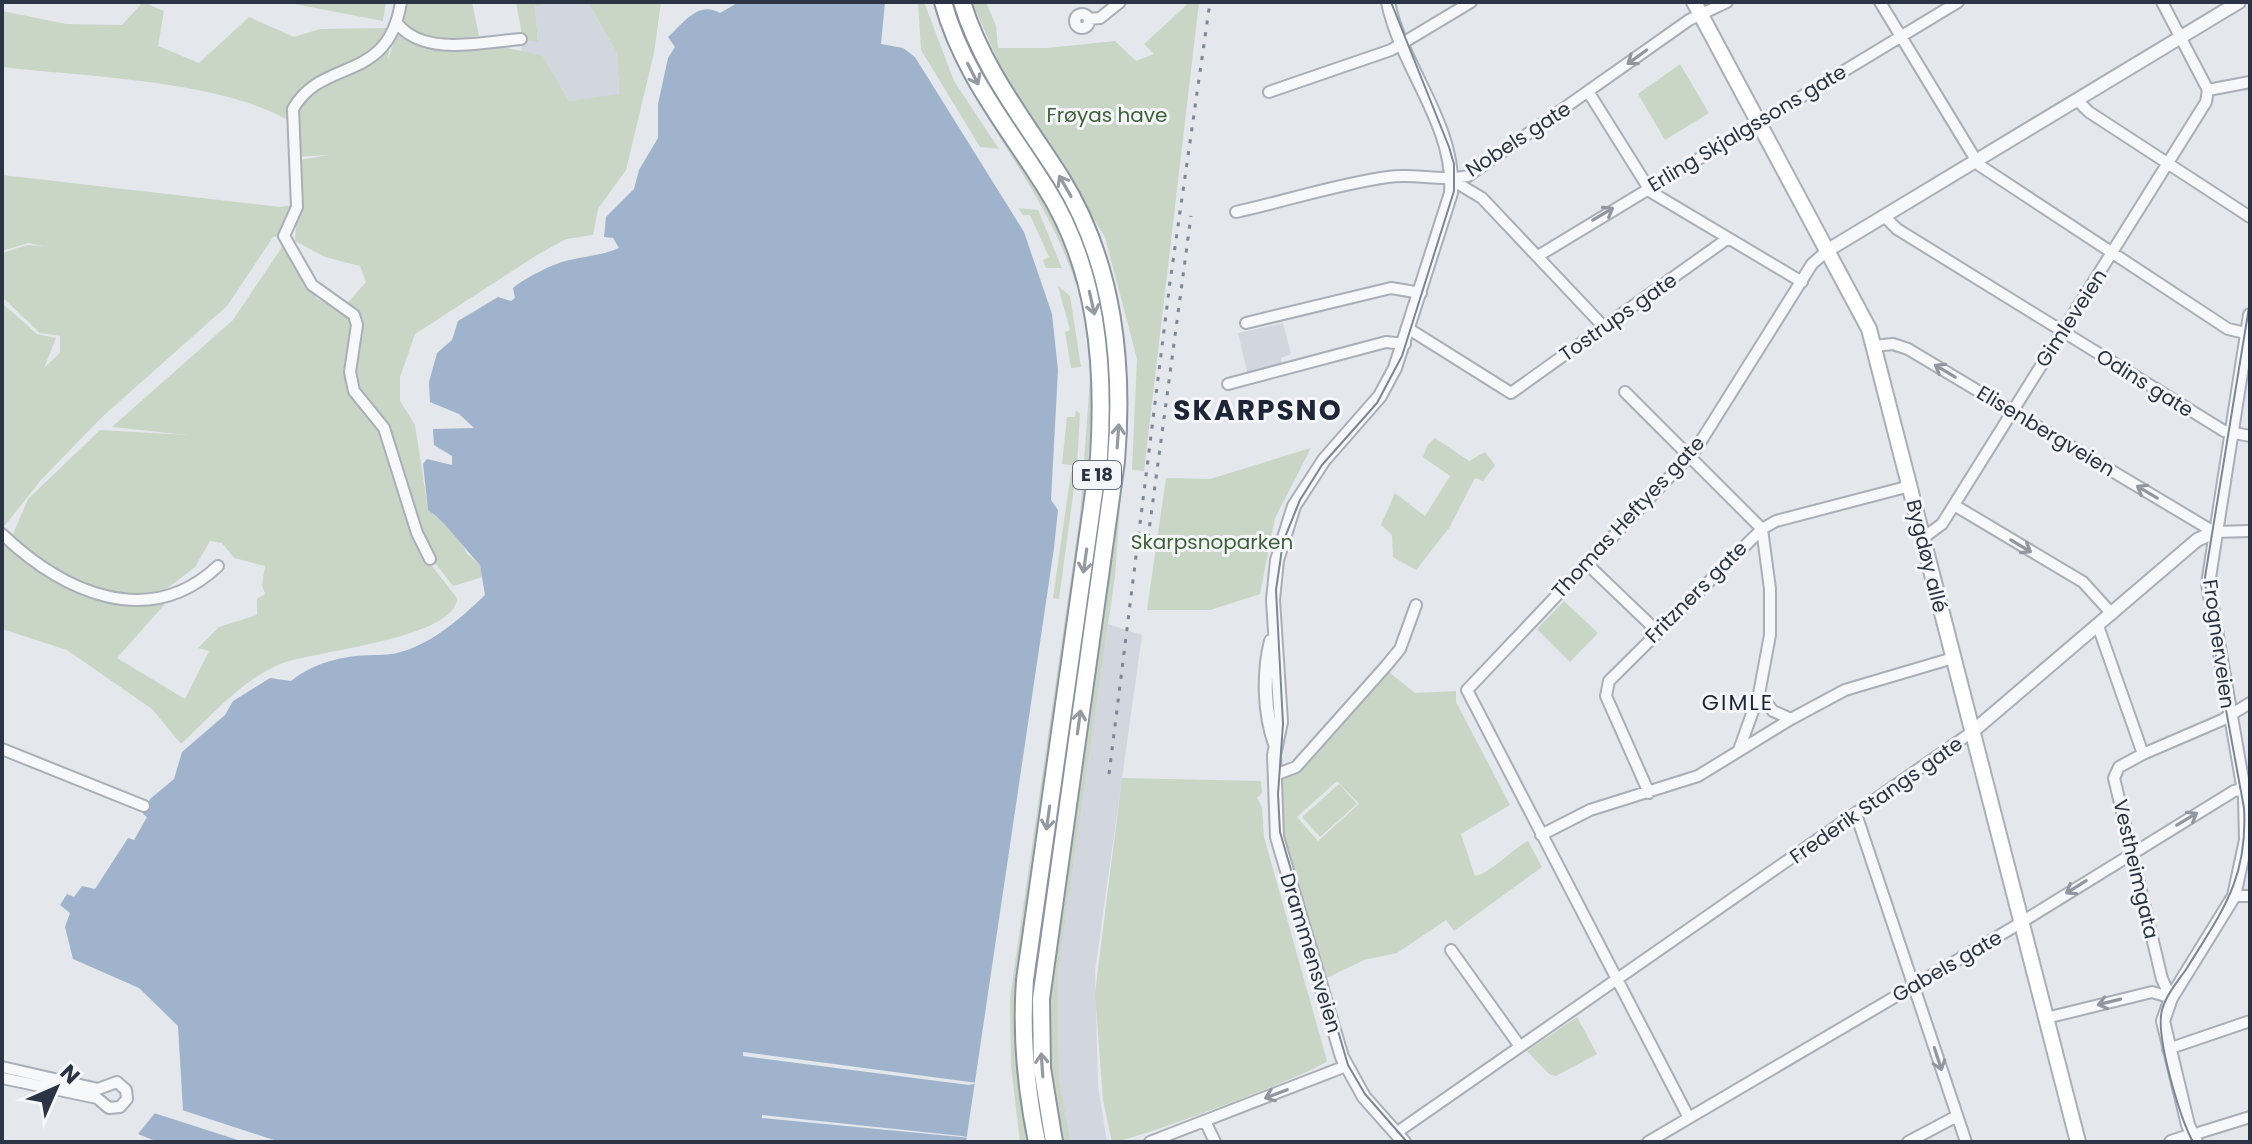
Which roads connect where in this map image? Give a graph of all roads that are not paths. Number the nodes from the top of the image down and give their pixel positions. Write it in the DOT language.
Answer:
graph roads {
  1 [pos="401,2"];
  2 [pos="943,2"];
  3 [pos="962,2"];
  4 [pos="1120,2"];
  5 [pos="1388,2"];
  6 [pos="1471,2"];
  7 [pos="1727,2"];
  8 [pos="1880,2"];
  9 [pos="1958,2"];
  10 [pos="2162,2"];
  11 [pos="2237,2"];
  12 [pos="1697,7"];
  13 [pos="1089,19"];
  14 [pos="398,24"];
  15 [pos="1900,36"];
  16 [pos="2180,38"];
  17 [pos="521,39"];
  18 [pos="1402,43"];
  19 [pos="2250,82"];
  20 [pos="2208,90"];
  21 [pos="1269,92"];
  22 [pos="1589,93"];
  23 [pos="2077,100"];
  24 [pos="1758,121"];
  25 [pos="1974,160"];
  26 [pos="2167,163"];
  27 [pos="1452,180"];
  28 [pos="1646,188"];
  29 [pos="1236,212"];
  30 [pos="1884,216"];
  31 [pos="2250,217"];
  32 [pos="1727,239"];
  33 [pos="1828,250"];
  34 [pos="2113,254"];
  35 [pos="1538,256"];
  36 [pos="1802,282"];
  37 [pos="1421,293"];
  38 [pos="2250,315"];
  39 [pos="1246,323"];
  40 [pos="1604,327"];
  41 [pos="1409,329"];
  42 [pos="2061,331"];
  43 [pos="2248,334"];
  44 [pos="1405,344"];
  45 [pos="1874,346"];
  46 [pos="1228,384"];
  47 [pos="1625,392"];
  48 [pos="2012,412"];
  49 [pos="2231,433"];
  50 [pos="2250,436"];
  51 [pos="1690,455"];
  52 [pos="1910,486"];
  53 [pos="1954,505"];
  54 [pos="1762,529"];
  55 [pos="2250,531"];
  56 [pos="2214,532"];
  57 [pos="2,534"];
  58 [pos="1923,538"];
  59 [pos="430,559"];
  60 [pos="1587,564"];
  61 [pos="218,566"];
  62 [pos="1416,605"];
  63 [pos="2112,614"];
  64 [pos="2098,626"];
  65 [pos="1657,631"];
  66 [pos="1953,658"];
  67 [pos="1759,694"];
  68 [pos="2250,703"];
  69 [pos="2230,716"];
  70 [pos="1791,719"];
  71 [pos="1972,732"];
  72 [pos="2,749"];
  73 [pos="1739,750"];
  74 [pos="2143,754"];
  75 [pos="1275,775"];
  76 [pos="1649,793"];
  77 [pos="2246,794"];
  78 [pos="144,806"];
  79 [pos="1856,814"];
  80 [pos="1541,835"];
  81 [pos="2131,853"];
  82 [pos="2234,896"];
  83 [pos="2250,896"];
  84 [pos="2021,922"];
  85 [pos="1451,950"];
  86 [pos="1617,979"];
  87 [pos="1914,985"];
  88 [pos="2171,998"];
  89 [pos="2046,1018"];
  90 [pos="2250,1021"];
  91 [pos="1519,1045"];
  92 [pos="2168,1049"];
  93 [pos="1346,1066"];
  94 [pos="6,1074"];
  95 [pos="1957,1116"];
  96 [pos="2250,1117"];
  97 [pos="1689,1118"];
  98 [pos="1205,1121"];
  99 [pos="1400,1138"];
  100 [pos="2194,1139"];
  101 [pos="1037,1142"];
  102 [pos="1054,1142"];
  103 [pos="1150,1142"];
  104 [pos="1215,1142"];
  105 [pos="1648,1142"];
  106 [pos="1908,1142"];
  107 [pos="1966,1142"];
  108 [pos="2078,1142"];
  109 [pos="2171,1142"];
  1 -- 14 [label="street"];
  2 -- 101 [label="highway, E 18, one-way"];
  102 -- 3 [label="highway, E 18, one-way"];
  4 -- 13 [label="street"];
  5 -- 18 [label="street, Drammensveien"];
  6 -- 18 [label="street"];
  7 -- 12 [label="street, Nobels gate"];
  8 -- 15 [label="street"];
  9 -- 15 [label="street, Erling Skjalgssons gate"];
  10 -- 16 [label="street"];
  11 -- 16 [label="street, Thomas Heftyes gate"];
  12 -- 22 [label="street, Nobels gate, one-way"];
  12 -- 24 [label="main road, Bygdøy allé"];
  14 -- 17 [label="street"];
  14 -- 59 [label="street"];
  15 -- 24 [label="street, Erling Skjalgssons gate"];
  15 -- 25 [label="street"];
  16 -- 20 [label="street"];
  16 -- 23 [label="street, Thomas Heftyes gate"];
  18 -- 21 [label="street"];
  18 -- 27 [label="street, Drammensveien"];
  19 -- 20 [label="street"];
  20 -- 26 [label="street, Gimleveien"];
  22 -- 27 [label="street, Nobels gate"];
  22 -- 28 [label="street"];
  23 -- 25 [label="street, Thomas Heftyes gate"];
  23 -- 26 [label="street"];
  24 -- 28 [label="street, Erling Skjalgssons gate"];
  24 -- 33 [label="main road, Bygdøy allé"];
  25 -- 30 [label="street, Thomas Heftyes gate"];
  25 -- 34 [label="street"];
  26 -- 31 [label="street"];
  26 -- 34 [label="street, Gimleveien"];
  27 -- 29 [label="street, Nobels gate"];
  27 -- 35 [label="street"];
  27 -- 37 [label="street, Drammensveien"];
  28 -- 32 [label="street"];
  35 -- 28 [label="street, Erling Skjalgssons gate, one-way"];
  30 -- 33 [label="street, Thomas Heftyes gate"];
  30 -- 42 [label="street, Odins gate"];
  32 -- 36 [label="street"];
  32 -- 40 [label="street, Tostrups gate"];
  33 -- 36 [label="street, Thomas Heftyes gate"];
  33 -- 45 [label="main road, Bygdøy allé"];
  34 -- 42 [label="street, Gimleveien"];
  34 -- 43 [label="street"];
  35 -- 40 [label="street"];
  36 -- 51 [label="street, Thomas Heftyes gate"];
  37 -- 39 [label="street"];
  37 -- 41 [label="street, Drammensveien"];
  38 -- 43 [label="street, Frognerveien"];
  40 -- 41 [label="street, Tostrups gate"];
  41 -- 44 [label="street, Drammensveien"];
  42 -- 48 [label="street, Gimleveien"];
  42 -- 49 [label="street, Odins gate"];
  43 -- 49 [label="street, Frognerveien"];
  44 -- 46 [label="street"];
  44 -- 75 [label="street, Drammensveien"];
  48 -- 45 [label="street, Elisenbergveien, one-way"];
  45 -- 52 [label="main road, Bygdøy allé"];
  47 -- 51 [label="street"];
  48 -- 53 [label="street, Gimleveien"];
  56 -- 48 [label="street, Elisenbergveien, one-way"];
  49 -- 50 [label="street, Odins gate"];
  49 -- 56 [label="street, Frognerveien"];
  51 -- 54 [label="street"];
  51 -- 60 [label="street, Thomas Heftyes gate"];
  52 -- 54 [label="street, Fritzners gate"];
  52 -- 58 [label="main road, Bygdøy allé"];
  53 -- 58 [label="street, Gimleveien"];
  53 -- 63 [label="street, one-way"];
  54 -- 65 [label="street, Fritzners gate"];
  54 -- 67 [label="street"];
  55 -- 56 [label="street"];
  56 -- 63 [label="street, Frederik Stangs gate"];
  56 -- 69 [label="street, Frognerveien"];
  57 -- 61 [label="street"];
  58 -- 66 [label="main road, Bygdøy allé"];
  60 -- 65 [label="street"];
  60 -- 80 [label="street, Thomas Heftyes gate"];
  62 -- 75 [label="street"];
  63 -- 64 [label="street, Frederik Stangs gate"];
  64 -- 71 [label="street, Frederik Stangs gate"];
  64 -- 74 [label="street"];
  65 -- 76 [label="street, Fritzners gate"];
  66 -- 70 [label="street"];
  66 -- 71 [label="main road, Bygdøy allé"];
  67 -- 70 [label="street"];
  67 -- 73 [label="street"];
  68 -- 69 [label="street"];
  69 -- 74 [label="street"];
  69 -- 77 [label="street, Frognerveien"];
  70 -- 73 [label="street"];
  71 -- 79 [label="street, Frederik Stangs gate"];
  71 -- 84 [label="main road, Bygdøy allé"];
  72 -- 78 [label="street"];
  73 -- 76 [label="street"];
  74 -- 81 [label="street, Vestheimgata"];
  75 -- 93 [label="street, Drammensveien"];
  76 -- 80 [label="street"];
  81 -- 77 [label="street, Gabels gate, one-way"];
  77 -- 82 [label="street, Frognerveien"];
  79 -- 86 [label="street, Frederik Stangs gate"];
  79 -- 87 [label="street"];
  80 -- 86 [label="street, Thomas Heftyes gate"];
  81 -- 84 [label="street, Gabels gate, one-way"];
  81 -- 88 [label="street, Vestheimgata"];
  82 -- 83 [label="street"];
  82 -- 88 [label="street, Frognerveien"];
  84 -- 87 [label="street, Gabels gate"];
  84 -- 89 [label="main road, Bygdøy allé"];
  85 -- 91 [label="street"];
  86 -- 91 [label="street, Frederik Stangs gate"];
  86 -- 97 [label="street, Thomas Heftyes gate"];
  87 -- 95 [label="street, one-way"];
  87 -- 97 [label="street, Gabels gate"];
  88 -- 89 [label="street, one-way"];
  88 -- 92 [label="street, Frognerveien"];
  89 -- 108 [label="main road, Bygdøy allé"];
  90 -- 92 [label="street"];
  91 -- 99 [label="street, Frederik Stangs gate"];
  92 -- 100 [label="street, Frognerveien"];
  93 -- 98 [label="street, one-way"];
  93 -- 99 [label="street, Drammensveien"];
  94 -- 94 [label="street"];
  95 -- 106 [label="street"];
  95 -- 107 [label="street"];
  96 -- 100 [label="street"];
  97 -- 105 [label="street, Gabels gate"];
  98 -- 103 [label="street"];
  98 -- 104 [label="street"];
  100 -- 109 [label="street"];
}
